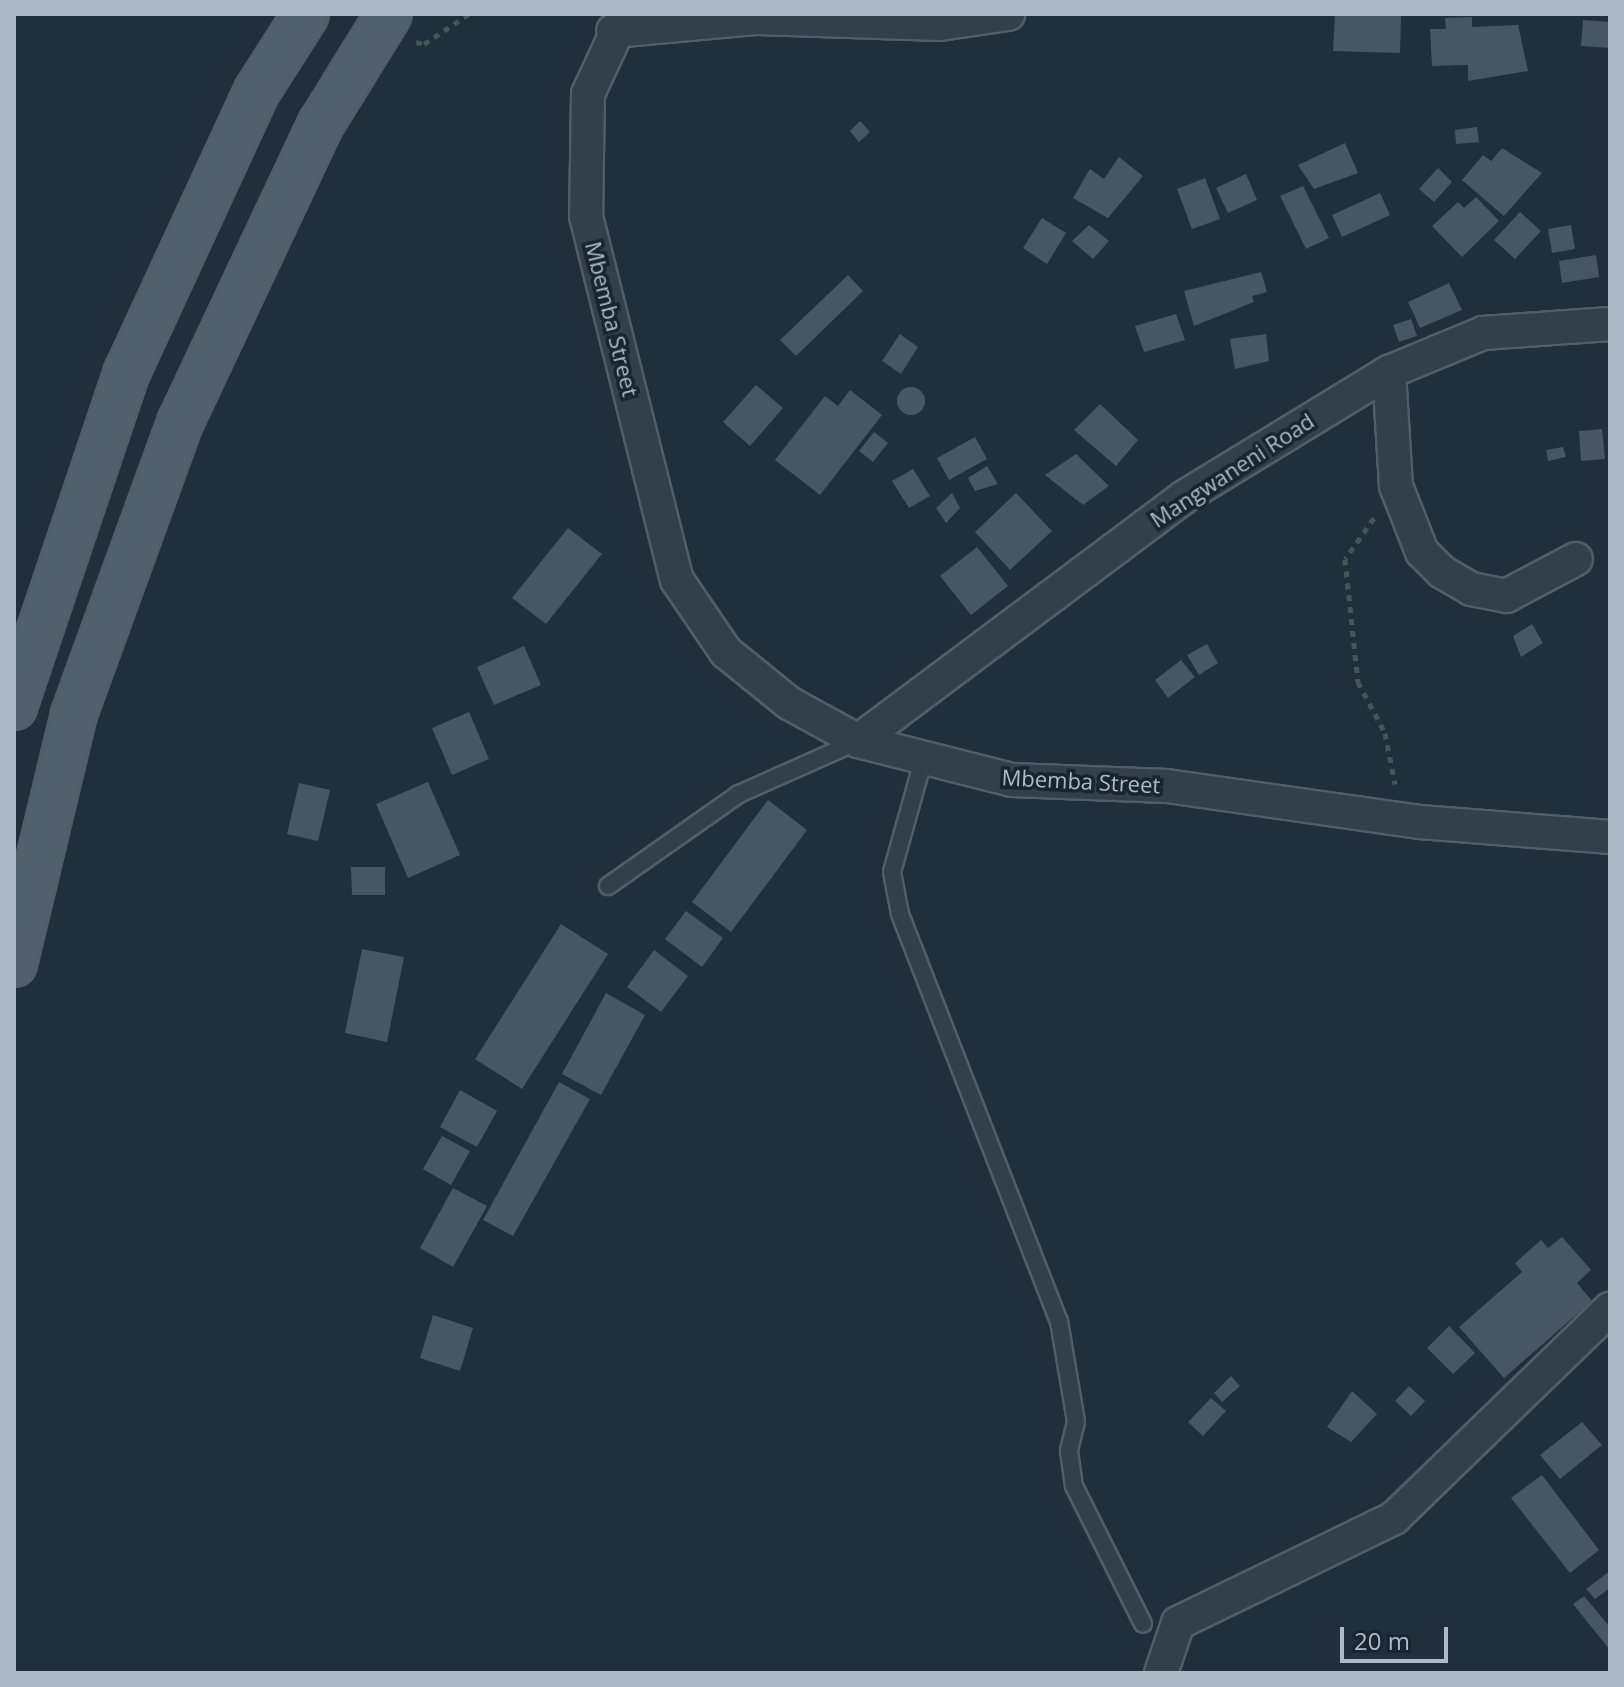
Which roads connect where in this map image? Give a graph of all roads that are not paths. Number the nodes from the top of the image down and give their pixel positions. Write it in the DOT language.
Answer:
graph roads {
  1 [pos="306,14"];
  2 [pos="389,14"];
  3 [pos="1008,14"];
  4 [pos="619,22"];
  5 [pos="1610,324"];
  6 [pos="1389,372"];
  7 [pos="1576,559"];
  8 [pos="14,707"];
  9 [pos="858,741"];
  10 [pos="923,761"];
  11 [pos="1610,837"];
  12 [pos="608,886"];
  13 [pos="14,964"];
  14 [pos="1610,1309"];
  15 [pos="1143,1624"];
  16 [pos="1161,1673"];
  1 -- 8 [label="main road"];
  2 -- 13 [label="main road"];
  3 -- 4 [label="street"];
  4 -- 9 [label="street, Mbemba Street"];
  5 -- 6 [label="street, Mangwaneni Road"];
  6 -- 7 [label="street"];
  6 -- 9 [label="street, Mangwaneni Road"];
  9 -- 10 [label="street, Mbemba Street"];
  9 -- 12 [label="lane"];
  10 -- 11 [label="street, Mbemba Street"];
  10 -- 15 [label="lane"];
  14 -- 16 [label="street"];
}
